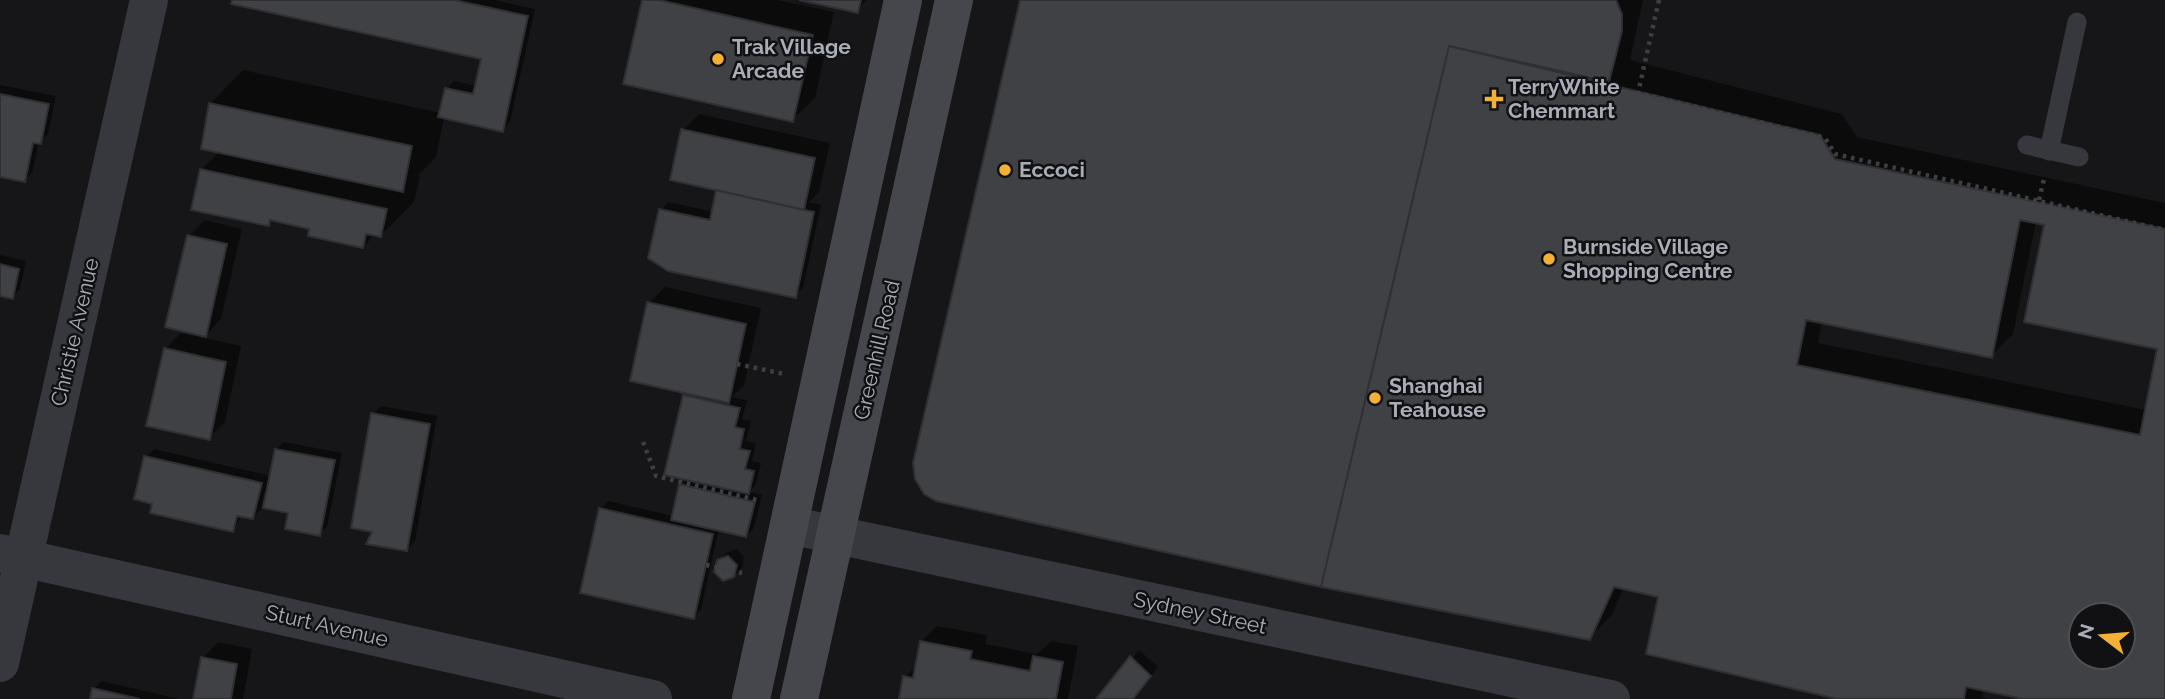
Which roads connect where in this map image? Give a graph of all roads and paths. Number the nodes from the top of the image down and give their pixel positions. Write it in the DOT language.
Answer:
graph roads {
  1 [pos="149,0"];
  2 [pos="903,0"];
  3 [pos="954,0"];
  4 [pos="1659,0"];
  5 [pos="2077,22"];
  6 [pos="2027,145"];
  7 [pos="2049,151"];
  8 [pos="2079,157"];
  9 [pos="2044,179"];
  10 [pos="2039,200"];
  11 [pos="2165,230"];
  12 [pos="737,364"];
  13 [pos="789,375"];
  14 [pos="643,442"];
  15 [pos="776,513"];
  16 [pos="835,535"];
  17 [pos="12,556"];
  18 [pos="706,565"];
  19 [pos="746,573"];
  20 [pos="0,663"];
  21 [pos="653,699"];
  22 [pos="751,699"];
  23 [pos="799,699"];
  24 [pos="1611,699"];
  1 -- 17 [label="street, Christie Avenue"];
  2 -- 15 [label="main road"];
  3 -- 16 [label="main road, Greenhill Road"];
  4 -- 10 [label="path"];
  5 -- 7 [label="lane"];
  6 -- 7 [label="lane"];
  7 -- 8 [label="lane"];
  9 -- 10 [label="path"];
  10 -- 11 [label="path"];
  12 -- 13 [label="path"];
  14 -- 15 [label="path"];
  15 -- 16 [label="street, Sydney Street"];
  15 -- 22 [label="main road"];
  16 -- 23 [label="main road, Greenhill Road"];
  16 -- 24 [label="street, Sydney Street"];
  17 -- 20 [label="street, Christie Avenue"];
  17 -- 21 [label="street, Sturt Avenue"];
  18 -- 19 [label="path"];
}
